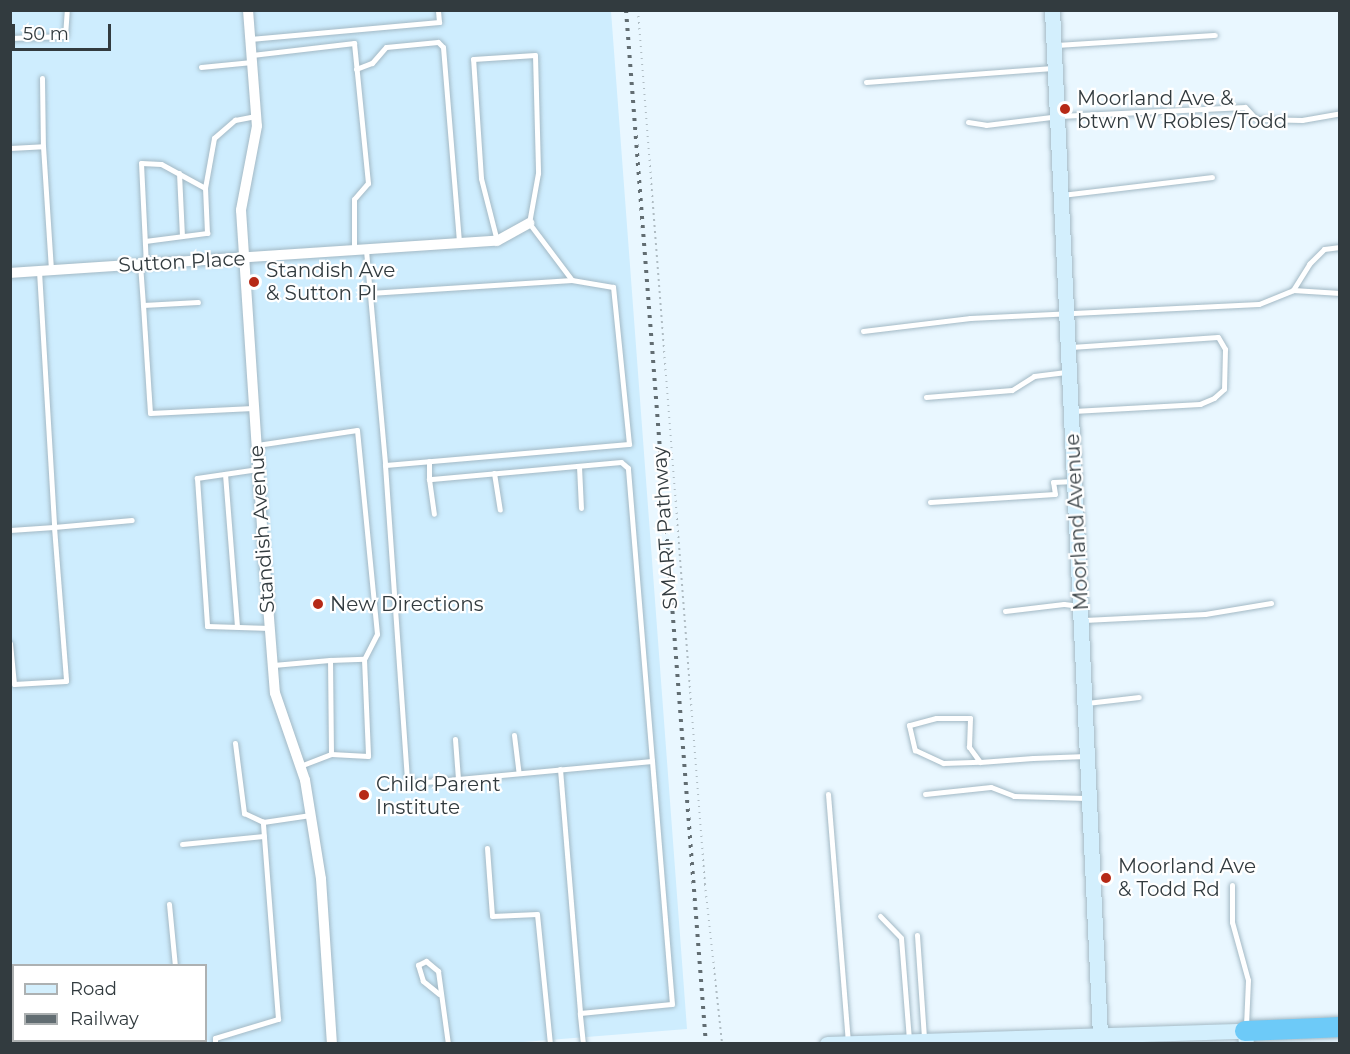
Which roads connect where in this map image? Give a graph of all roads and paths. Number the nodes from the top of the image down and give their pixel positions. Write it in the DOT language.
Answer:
graph roads {
  1 [pos="67,10"];
  2 [pos="248,10"];
  3 [pos="438,10"];
  4 [pos="638,10"];
  5 [pos="1052,10"];
  6 [pos="1215,35"];
  7 [pos="10,38"];
  8 [pos="250,39"];
  9 [pos="1054,45"];
  10 [pos="252,58"];
  11 [pos="201,67"];
  12 [pos="1054,68"];
  13 [pos="356,69"];
  14 [pos="42,78"];
  15 [pos="866,82"];
  16 [pos="1340,113"];
  17 [pos="256,116"];
  18 [pos="1059,116"];
  19 [pos="969,122"];
  20 [pos="43,146"];
  21 [pos="10,148"];
  22 [pos="179,173"];
  23 [pos="1212,177"];
  24 [pos="205,188"];
  25 [pos="1062,195"];
  26 [pos="529,223"];
  27 [pos="182,236"];
  28 [pos="145,241"];
  29 [pos="497,241"];
  30 [pos="459,243"];
  31 [pos="1340,247"];
  32 [pos="366,250"];
  33 [pos="354,251"];
  34 [pos="243,259"];
  35 [pos="143,264"];
  36 [pos="10,266"];
  37 [pos="51,270"];
  38 [pos="39,271"];
  39 [pos="11,273"];
  40 [pos="572,280"];
  41 [pos="1293,291"];
  42 [pos="1340,292"];
  43 [pos="369,293"];
  44 [pos="198,302"];
  45 [pos="143,305"];
  46 [pos="1068,312"];
  47 [pos="863,331"];
  48 [pos="1069,347"];
  49 [pos="1070,371"];
  50 [pos="926,397"];
  51 [pos="254,408"];
  52 [pos="1072,411"];
  53 [pos="256,445"];
  54 [pos="429,461"];
  55 [pos="385,465"];
  56 [pos="579,466"];
  57 [pos="258,469"];
  58 [pos="494,473"];
  59 [pos="225,474"];
  60 [pos="429,478"];
  61 [pos="1076,481"];
  62 [pos="930,502"];
  63 [pos="581,508"];
  64 [pos="500,510"];
  65 [pos="434,514"];
  66 [pos="132,520"];
  67 [pos="54,527"];
  68 [pos="10,530"];
  69 [pos="1271,603"];
  70 [pos="1005,611"];
  71 [pos="1082,614"];
  72 [pos="237,627"];
  73 [pos="270,627"];
  74 [pos="10,643"];
  75 [pos="363,659"];
  76 [pos="330,660"];
  77 [pos="273,665"];
  78 [pos="12,684"];
  79 [pos="1139,697"];
  80 [pos="1086,703"];
  81 [pos="514,735"];
  82 [pos="455,739"];
  83 [pos="235,743"];
  84 [pos="331,754"];
  85 [pos="1088,756"];
  86 [pos="652,761"];
  87 [pos="980,762"];
  88 [pos="300,766"];
  89 [pos="560,770"];
  90 [pos="519,773"];
  91 [pos="458,779"];
  92 [pos="828,794"];
  93 [pos="925,794"];
  94 [pos="1090,798"];
  95 [pos="310,815"];
  96 [pos="263,822"];
  97 [pos="264,836"];
  98 [pos="182,844"];
  99 [pos="487,848"];
  100 [pos="1232,885"];
  101 [pos="169,904"];
  102 [pos="880,916"];
  103 [pos="917,935"];
  104 [pos="175,964"];
  105 [pos="440,993"];
  106 [pos="580,1013"];
  107 [pos="1340,1027"];
  108 [pos="1246,1037"];
  109 [pos="1102,1039"];
  110 [pos="916,1040"];
  111 [pos="848,1043"];
  112 [pos="215,1044"];
  113 [pos="332,1044"];
  114 [pos="448,1044"];
  115 [pos="550,1044"];
  116 [pos="583,1044"];
  117 [pos="722,1044"];
  118 [pos="826,1044"];
  1 -- 7 [label="lane"];
  2 -- 8 [label="street, Standish Avenue"];
  3 -- 8 [label="lane"];
  4 -- 117 [label="path, SMART Pathway"];
  5 -- 9 [label="street, Moorland Avenue"];
  6 -- 9 [label="lane"];
  8 -- 10 [label="street, Standish Avenue"];
  9 -- 12 [label="street, Moorland Avenue"];
  10 -- 11 [label="lane"];
  10 -- 13 [label="lane"];
  10 -- 17 [label="street, Standish Avenue"];
  12 -- 15 [label="lane"];
  12 -- 18 [label="street, Moorland Avenue"];
  13 -- 30 [label="lane"];
  13 -- 33 [label="lane"];
  14 -- 20 [label="lane"];
  16 -- 18 [label="lane"];
  17 -- 24 [label="lane"];
  17 -- 34 [label="street, Standish Avenue"];
  18 -- 19 [label="lane"];
  18 -- 25 [label="street, Moorland Avenue"];
  20 -- 21 [label="lane"];
  20 -- 37 [label="lane"];
  22 -- 24 [label="lane"];
  22 -- 27 [label="lane"];
  22 -- 28 [label="lane"];
  23 -- 25 [label="lane"];
  24 -- 27 [label="lane"];
  25 -- 46 [label="street, Moorland Avenue"];
  26 -- 29 [label="street, Sutton Place"];
  26 -- 29 [label="lane"];
  26 -- 40 [label="lane"];
  27 -- 28 [label="lane"];
  28 -- 35 [label="lane"];
  29 -- 30 [label="street, Sutton Place"];
  30 -- 32 [label="street, Sutton Place"];
  31 -- 41 [label="lane"];
  32 -- 33 [label="street, Sutton Place"];
  32 -- 43 [label="lane"];
  33 -- 34 [label="street, Sutton Place"];
  34 -- 35 [label="street, Sutton Place"];
  34 -- 51 [label="street, Standish Avenue"];
  35 -- 37 [label="street, Sutton Place"];
  35 -- 45 [label="lane"];
  36 -- 39 [label="lane"];
  37 -- 38 [label="street, Sutton Place"];
  38 -- 39 [label="street, Sutton Place"];
  38 -- 67 [label="lane"];
  40 -- 43 [label="lane"];
  40 -- 54 [label="lane"];
  41 -- 42 [label="lane"];
  41 -- 46 [label="lane"];
  43 -- 55 [label="lane"];
  44 -- 45 [label="lane"];
  45 -- 51 [label="lane"];
  46 -- 47 [label="lane"];
  46 -- 48 [label="street, Moorland Avenue"];
  48 -- 49 [label="street, Moorland Avenue"];
  48 -- 52 [label="lane"];
  49 -- 50 [label="lane"];
  49 -- 52 [label="street, Moorland Avenue"];
  51 -- 53 [label="street, Standish Avenue"];
  52 -- 61 [label="street, Moorland Avenue"];
  53 -- 57 [label="street, Standish Avenue"];
  53 -- 75 [label="lane"];
  54 -- 55 [label="lane"];
  54 -- 60 [label="lane"];
  55 -- 91 [label="lane"];
  56 -- 58 [label="lane"];
  56 -- 63 [label="lane"];
  56 -- 86 [label="lane"];
  57 -- 59 [label="lane"];
  57 -- 73 [label="street, Standish Avenue"];
  58 -- 60 [label="lane"];
  58 -- 64 [label="lane"];
  59 -- 72 [label="lane"];
  59 -- 72 [label="lane"];
  60 -- 65 [label="lane"];
  61 -- 62 [label="lane"];
  61 -- 71 [label="street, Moorland Avenue"];
  66 -- 67 [label="lane"];
  67 -- 68 [label="lane"];
  67 -- 78 [label="lane"];
  69 -- 71 [label="lane"];
  70 -- 71 [label="lane"];
  71 -- 80 [label="street, Moorland Avenue"];
  72 -- 73 [label="lane"];
  73 -- 77 [label="street, Standish Avenue"];
  74 -- 78 [label="lane"];
  75 -- 76 [label="lane"];
  75 -- 84 [label="lane"];
  76 -- 77 [label="lane"];
  76 -- 84 [label="lane"];
  77 -- 88 [label="street, Standish Avenue"];
  79 -- 80 [label="lane"];
  80 -- 85 [label="street, Moorland Avenue"];
  81 -- 90 [label="lane"];
  82 -- 91 [label="lane"];
  83 -- 96 [label="lane"];
  84 -- 88 [label="lane"];
  85 -- 87 [label="lane"];
  85 -- 94 [label="street, Moorland Avenue"];
  86 -- 89 [label="lane"];
  86 -- 106 [label="lane"];
  87 -- 87 [label="lane"];
  88 -- 95 [label="street, Standish Avenue"];
  89 -- 90 [label="lane"];
  89 -- 106 [label="lane"];
  90 -- 91 [label="lane"];
  92 -- 111 [label="lane"];
  93 -- 94 [label="lane"];
  94 -- 109 [label="street, Moorland Avenue"];
  95 -- 96 [label="lane"];
  95 -- 113 [label="street, Standish Avenue"];
  96 -- 97 [label="lane"];
  97 -- 98 [label="lane"];
  97 -- 112 [label="lane"];
  99 -- 115 [label="lane"];
  100 -- 108 [label="lane"];
  101 -- 104 [label="lane"];
  102 -- 110 [label="lane"];
  103 -- 110 [label="lane"];
  105 -- 105 [label="lane"];
  105 -- 114 [label="lane"];
  106 -- 116 [label="lane"];
  107 -- 108 [label="highway"];
  108 -- 109 [label="street"];
  109 -- 110 [label="street"];
  110 -- 111 [label="street"];
  111 -- 118 [label="street"];
}
